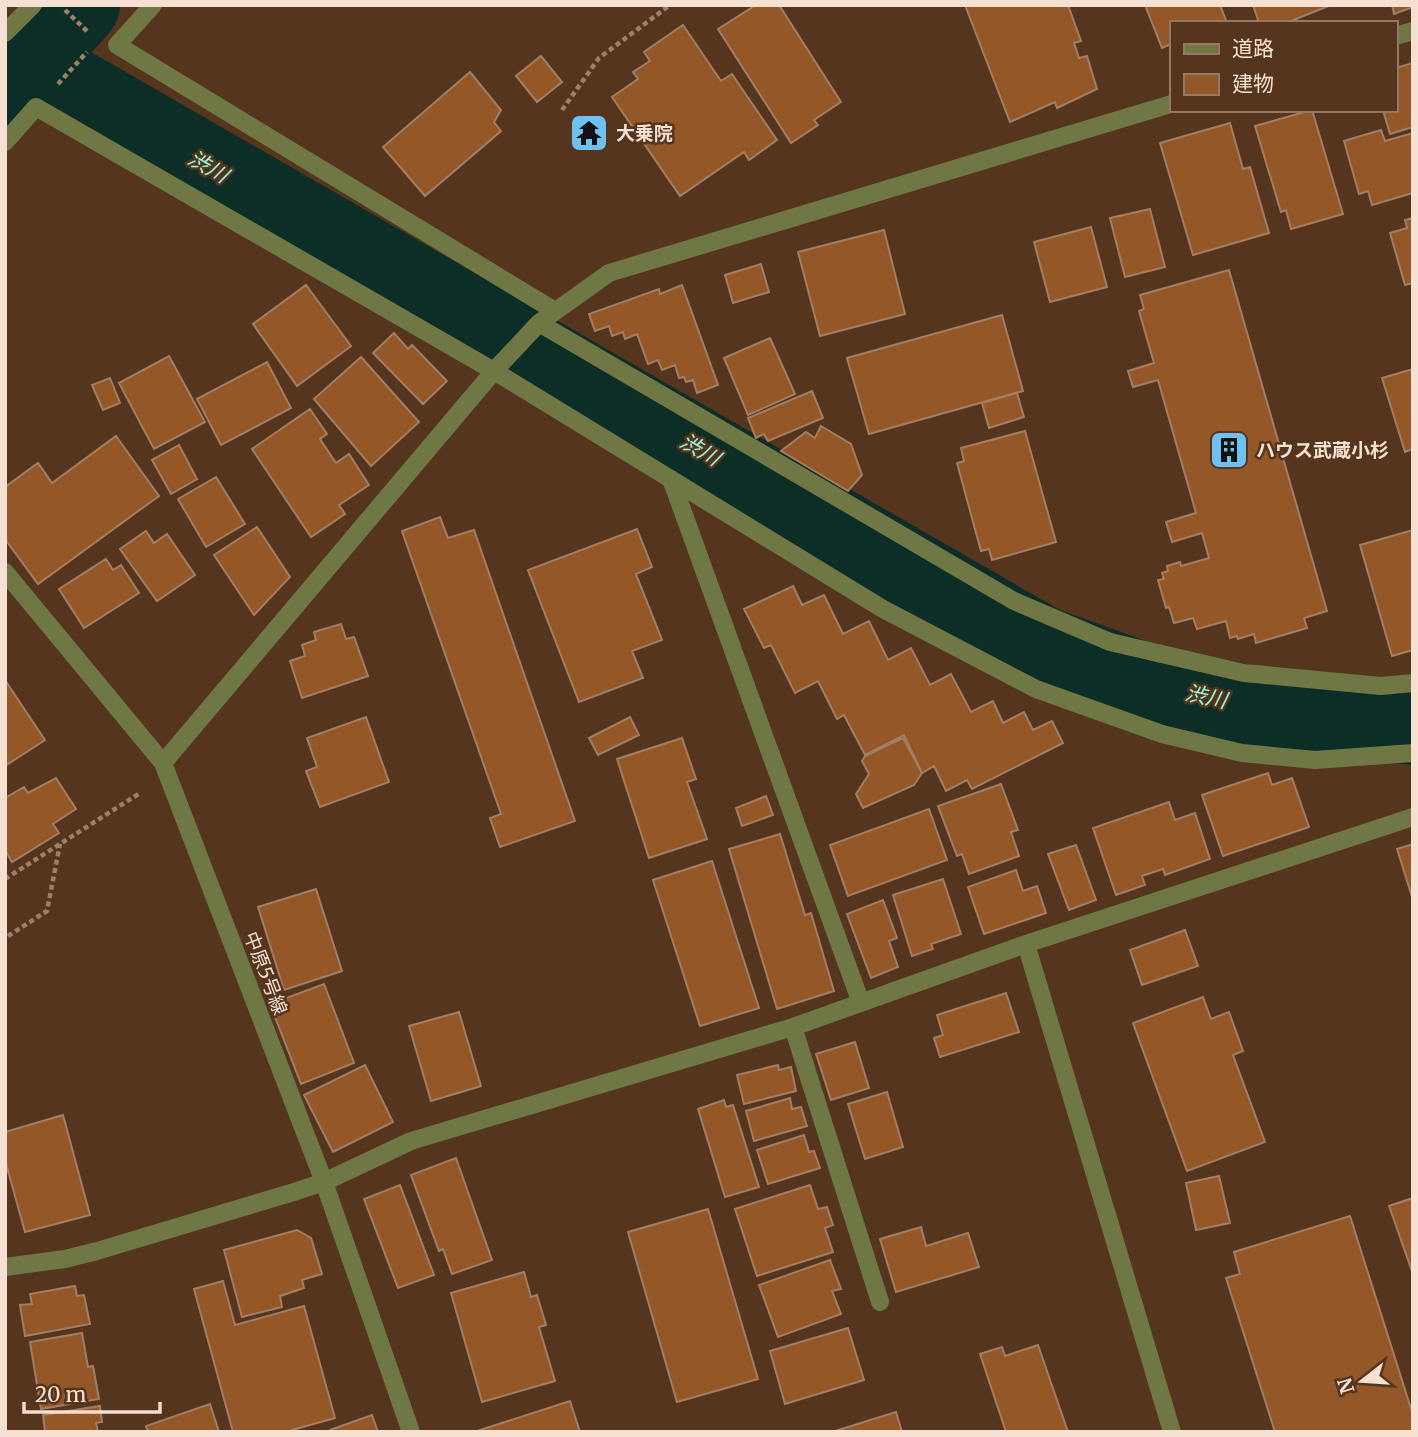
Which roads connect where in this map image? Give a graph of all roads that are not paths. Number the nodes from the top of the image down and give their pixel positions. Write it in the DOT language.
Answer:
graph roads {
  1 [pos="33,5"];
  2 [pos="153,5"];
  3 [pos="5,33"];
  4 [pos="1170,104"];
  5 [pos="5,142"];
  6 [pos="555,311"];
  7 [pos="539,323"];
  8 [pos="494,371"];
  9 [pos="671,479"];
  10 [pos="5,572"];
  11 [pos="1413,683"];
  12 [pos="1413,753"];
  13 [pos="165,769"];
  14 [pos="1413,817"];
  15 [pos="1026,944"];
  16 [pos="861,1003"];
  17 [pos="793,1027"];
  18 [pos="324,1182"];
  19 [pos="5,1267"];
  20 [pos="880,1302"];
  21 [pos="411,1432"];
  22 [pos="1172,1432"];
  1 -- 3 [label="street"];
  2 -- 6 [label="street"];
  4 -- 6 [label="street"];
  5 -- 8 [label="street"];
  6 -- 7 [label="street"];
  7 -- 8 [label="street"];
  7 -- 11 [label="street"];
  8 -- 9 [label="street"];
  8 -- 13 [label="street"];
  9 -- 12 [label="street"];
  9 -- 16 [label="street"];
  10 -- 13 [label="street, 中原5号線"];
  13 -- 18 [label="street, 中原5号線"];
  14 -- 15 [label="street"];
  15 -- 16 [label="street"];
  15 -- 22 [label="street"];
  16 -- 17 [label="street"];
  17 -- 18 [label="street"];
  17 -- 20 [label="street"];
  18 -- 19 [label="street"];
  18 -- 21 [label="street, 中原5号線"];
}
